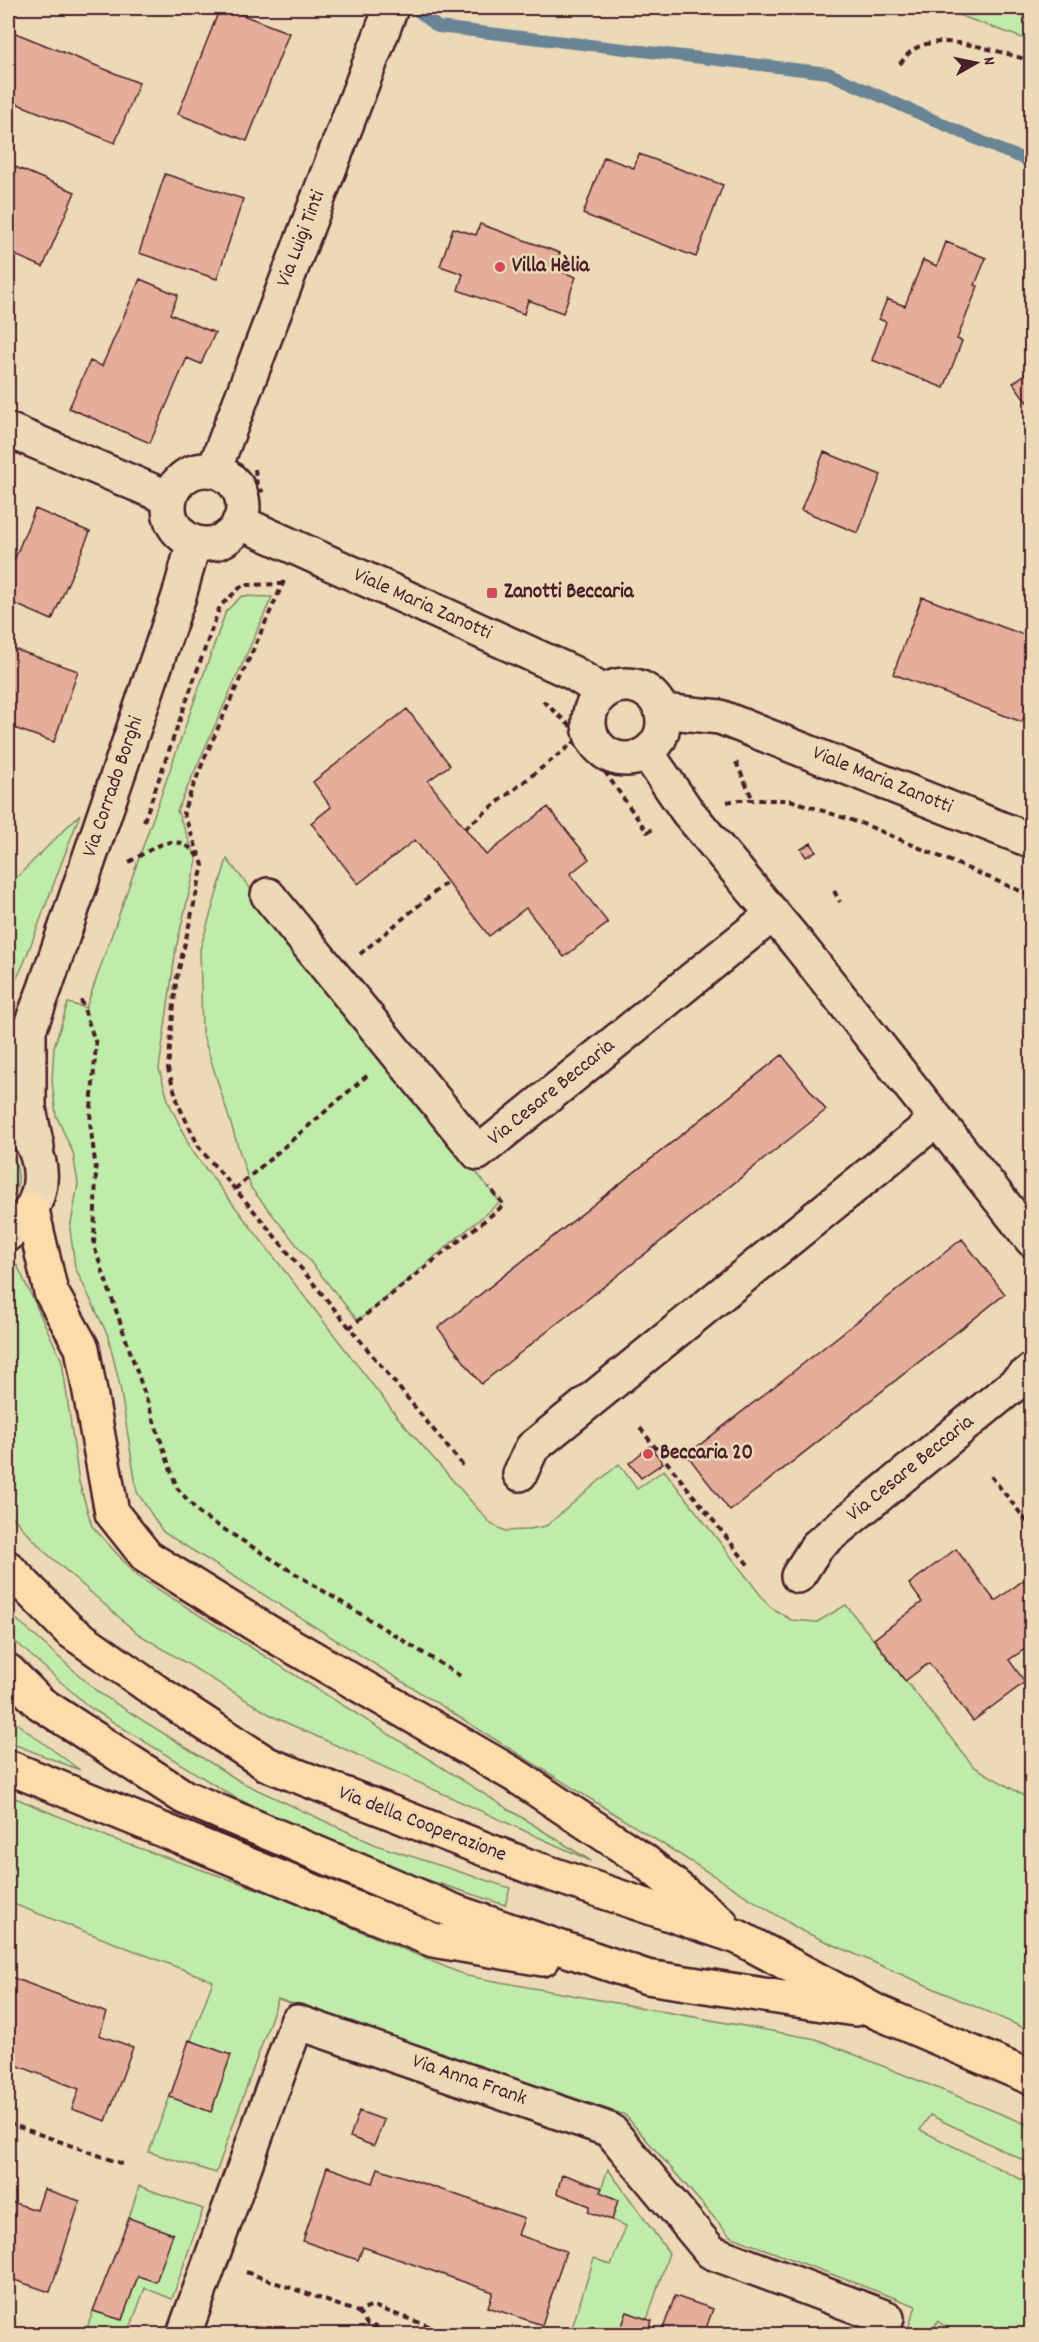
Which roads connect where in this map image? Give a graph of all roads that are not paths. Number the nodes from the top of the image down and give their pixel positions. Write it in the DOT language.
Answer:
graph roads {
  1 [pos="391,8"];
  2 [pos="8,430"];
  3 [pos="214,470"];
  4 [pos="170,498"];
  5 [pos="239,522"];
  6 [pos="194,542"];
  7 [pos="603,692"];
  8 [pos="662,711"];
  9 [pos="647,753"];
  10 [pos="1032,841"];
  11 [pos="268,895"];
  12 [pos="773,914"];
  13 [pos="29,1030"];
  14 [pos="8,1058"];
  15 [pos="8,1119"];
  16 [pos="936,1120"];
  17 [pos="39,1158"];
  18 [pos="32,1210"];
  19 [pos="8,1234"];
  20 [pos="1032,1240"];
  21 [pos="1032,1370"];
  22 [pos="519,1474"];
  23 [pos="8,1568"];
  24 [pos="798,1576"];
  25 [pos="8,1671"];
  26 [pos="8,1767"];
  27 [pos="738,1937"];
  28 [pos="646,1977"];
  29 [pos="877,2012"];
  30 [pos="1032,2078"];
  31 [pos="184,2334"];
  32 [pos="881,2334"];
  1 -- 3 [label="street, Via Luigi Tinti"];
  2 -- 4 [label="street"];
  3 -- 4 [label="street"];
  3 -- 5 [label="street"];
  4 -- 6 [label="street"];
  5 -- 6 [label="street"];
  5 -- 7 [label="street, Viale Maria Zanotti"];
  6 -- 13 [label="street, Via Corrado Borghi"];
  7 -- 8 [label="street"];
  7 -- 9 [label="street"];
  8 -- 9 [label="street"];
  8 -- 10 [label="street, Viale Maria Zanotti"];
  9 -- 12 [label="street"];
  11 -- 12 [label="street, Via Cesare Beccaria"];
  12 -- 16 [label="street"];
  13 -- 14 [label="street, Via Corrado Borghi"];
  13 -- 17 [label="street, Via Corrado Borghi"];
  15 -- 17 [label="street"];
  16 -- 20 [label="street"];
  16 -- 22 [label="street"];
  17 -- 18 [label="street, Via Corrado Borghi"];
  18 -- 19 [label="street"];
  18 -- 27 [label="highway"];
  21 -- 24 [label="street, Via Cesare Beccaria"];
  23 -- 27 [label="highway, Via della Cooperazione"];
  25 -- 28 [label="highway, Via della Cooperazione"];
  26 -- 28 [label="highway"];
  27 -- 29 [label="highway, Via della Cooperazione"];
  28 -- 29 [label="highway, Via della Cooperazione"];
  29 -- 30 [label="highway, Via della Cooperazione"];
  31 -- 32 [label="street, Via Anna Frank"];
}
